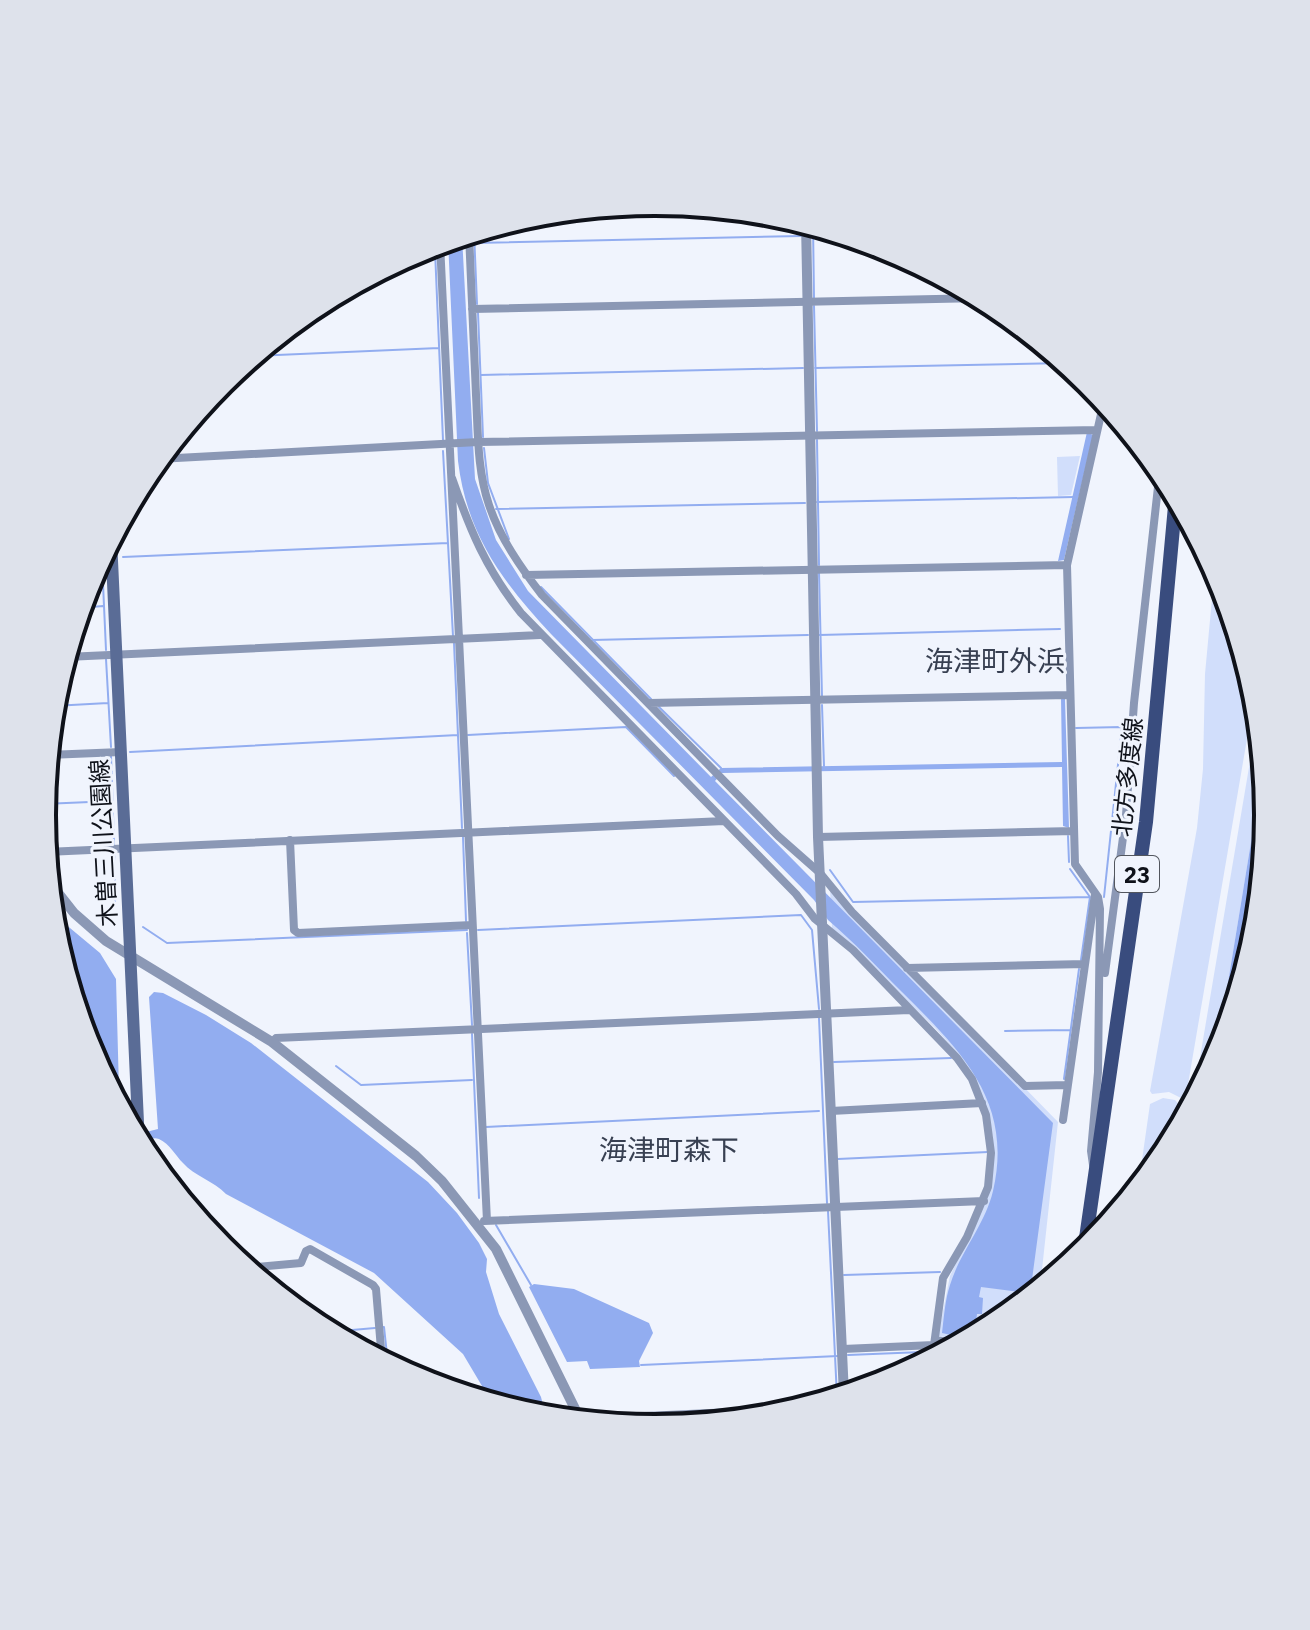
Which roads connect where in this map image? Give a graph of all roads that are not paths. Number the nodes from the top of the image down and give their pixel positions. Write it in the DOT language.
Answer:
graph roads {
  1 [pos="806,235"];
  2 [pos="469,246"];
  3 [pos="438,257"];
  4 [pos="958,299"];
  5 [pos="807,302"];
  6 [pos="472,309"];
  7 [pos="1101,415"];
  8 [pos="1097,430"];
  9 [pos="810,435"];
  10 [pos="477,442"];
  11 [pos="452,445"];
  12 [pos="174,458"];
  13 [pos="452,478"];
  14 [pos="1158,490"];
  15 [pos="1174,516"];
  16 [pos="1067,565"];
  17 [pos="813,568"];
  18 [pos="108,573"];
  19 [pos="526,575"];
  20 [pos="540,635"];
  21 [pos="459,639"];
  22 [pos="116,655"];
  23 [pos="77,657"];
  24 [pos="1069,695"];
  25 [pos="815,700"];
  26 [pos="649,703"];
  27 [pos="121,752"];
  28 [pos="59,755"];
  29 [pos="724,821"];
  30 [pos="1074,831"];
  31 [pos="468,832"];
  32 [pos="818,837"];
  33 [pos="290,840"];
  34 [pos="125,848"];
  35 [pos="57,851"];
  36 [pos="820,875"];
  37 [pos="1095,893"];
  38 [pos="62,896"];
  39 [pos="822,924"];
  40 [pos="472,925"];
  41 [pos="132,956"];
  42 [pos="1085,964"];
  43 [pos="907,968"];
  44 [pos="1100,1000"];
  45 [pos="909,1010"];
  46 [pos="825,1013"];
  47 [pos="478,1028"];
  48 [pos="272,1042"];
  49 [pos="1067,1085"];
  50 [pos="982,1103"];
  51 [pos="831,1111"];
  52 [pos="136,1115"];
  53 [pos="1063,1120"];
  54 [pos="1096,1181"];
  55 [pos="984,1201"];
  56 [pos="835,1206"];
  57 [pos="475,1221"];
  58 [pos="487,1221"];
  59 [pos="1088,1229"];
  60 [pos="262,1267"];
  61 [pos="935,1340"];
  62 [pos="941,1341"];
  63 [pos="933,1345"];
  64 [pos="934,1345"];
  65 [pos="381,1347"];
  66 [pos="843,1353"];
  67 [pos="844,1383"];
  68 [pos="576,1409"];
  1 -- 5 [label="street"];
  2 -- 6 [label="street"];
  3 -- 11 [label="street"];
  4 -- 5 [label="street"];
  5 -- 6 [label="street"];
  5 -- 9 [label="street"];
  6 -- 10 [label="street"];
  7 -- 8 [label="street"];
  8 -- 9 [label="street"];
  8 -- 16 [label="street"];
  9 -- 10 [label="street"];
  9 -- 17 [label="street"];
  10 -- 11 [label="street"];
  10 -- 19 [label="street"];
  11 -- 12 [label="street"];
  11 -- 13 [label="street"];
  13 -- 20 [label="street"];
  13 -- 21 [label="street"];
  14 -- 44 [label="street"];
  15 -- 54 [label="main road, 北方多度線 / 23"];
  16 -- 17 [label="street"];
  16 -- 24 [label="street"];
  17 -- 19 [label="street"];
  17 -- 25 [label="street"];
  18 -- 22 [label="main road, 木曽三川公園線"];
  19 -- 26 [label="street"];
  20 -- 21 [label="street"];
  20 -- 29 [label="street"];
  21 -- 22 [label="street"];
  21 -- 31 [label="street"];
  22 -- 23 [label="street"];
  22 -- 27 [label="main road, 木曽三川公園線"];
  24 -- 25 [label="street"];
  24 -- 30 [label="street"];
  25 -- 26 [label="street"];
  25 -- 32 [label="street"];
  26 -- 36 [label="street"];
  27 -- 28 [label="street"];
  27 -- 34 [label="main road, 木曽三川公園線"];
  29 -- 31 [label="street"];
  29 -- 39 [label="street"];
  30 -- 32 [label="street"];
  30 -- 37 [label="street"];
  31 -- 33 [label="street"];
  31 -- 40 [label="street"];
  32 -- 36 [label="street"];
  33 -- 34 [label="street"];
  33 -- 40 [label="street"];
  34 -- 35 [label="street"];
  34 -- 41 [label="main road, 木曽三川公園線"];
  36 -- 39 [label="street"];
  36 -- 43 [label="street"];
  37 -- 42 [label="street"];
  37 -- 44 [label="street"];
  38 -- 41 [label="street"];
  39 -- 45 [label="street"];
  39 -- 46 [label="street"];
  40 -- 47 [label="street"];
  41 -- 48 [label="street"];
  41 -- 52 [label="main road, 木曽三川公園線"];
  42 -- 43 [label="street"];
  42 -- 49 [label="street"];
  43 -- 49 [label="street"];
  44 -- 54 [label="street"];
  45 -- 46 [label="street"];
  45 -- 50 [label="street"];
  46 -- 47 [label="street"];
  46 -- 51 [label="street"];
  47 -- 48 [label="street"];
  47 -- 58 [label="street"];
  48 -- 57 [label="street"];
  49 -- 53 [label="street"];
  50 -- 51 [label="street"];
  50 -- 55 [label="street"];
  51 -- 56 [label="street"];
  54 -- 59 [label="main road, 北方多度線 / 23"];
  55 -- 56 [label="street"];
  55 -- 61 [label="street"];
  56 -- 58 [label="street"];
  56 -- 66 [label="street"];
  57 -- 58 [label="street"];
  57 -- 68 [label="street"];
  60 -- 65 [label="street"];
  61 -- 62 [label="street"];
  61 -- 64 [label="street"];
  63 -- 66 [label="street"];
  66 -- 67 [label="street"];
}
